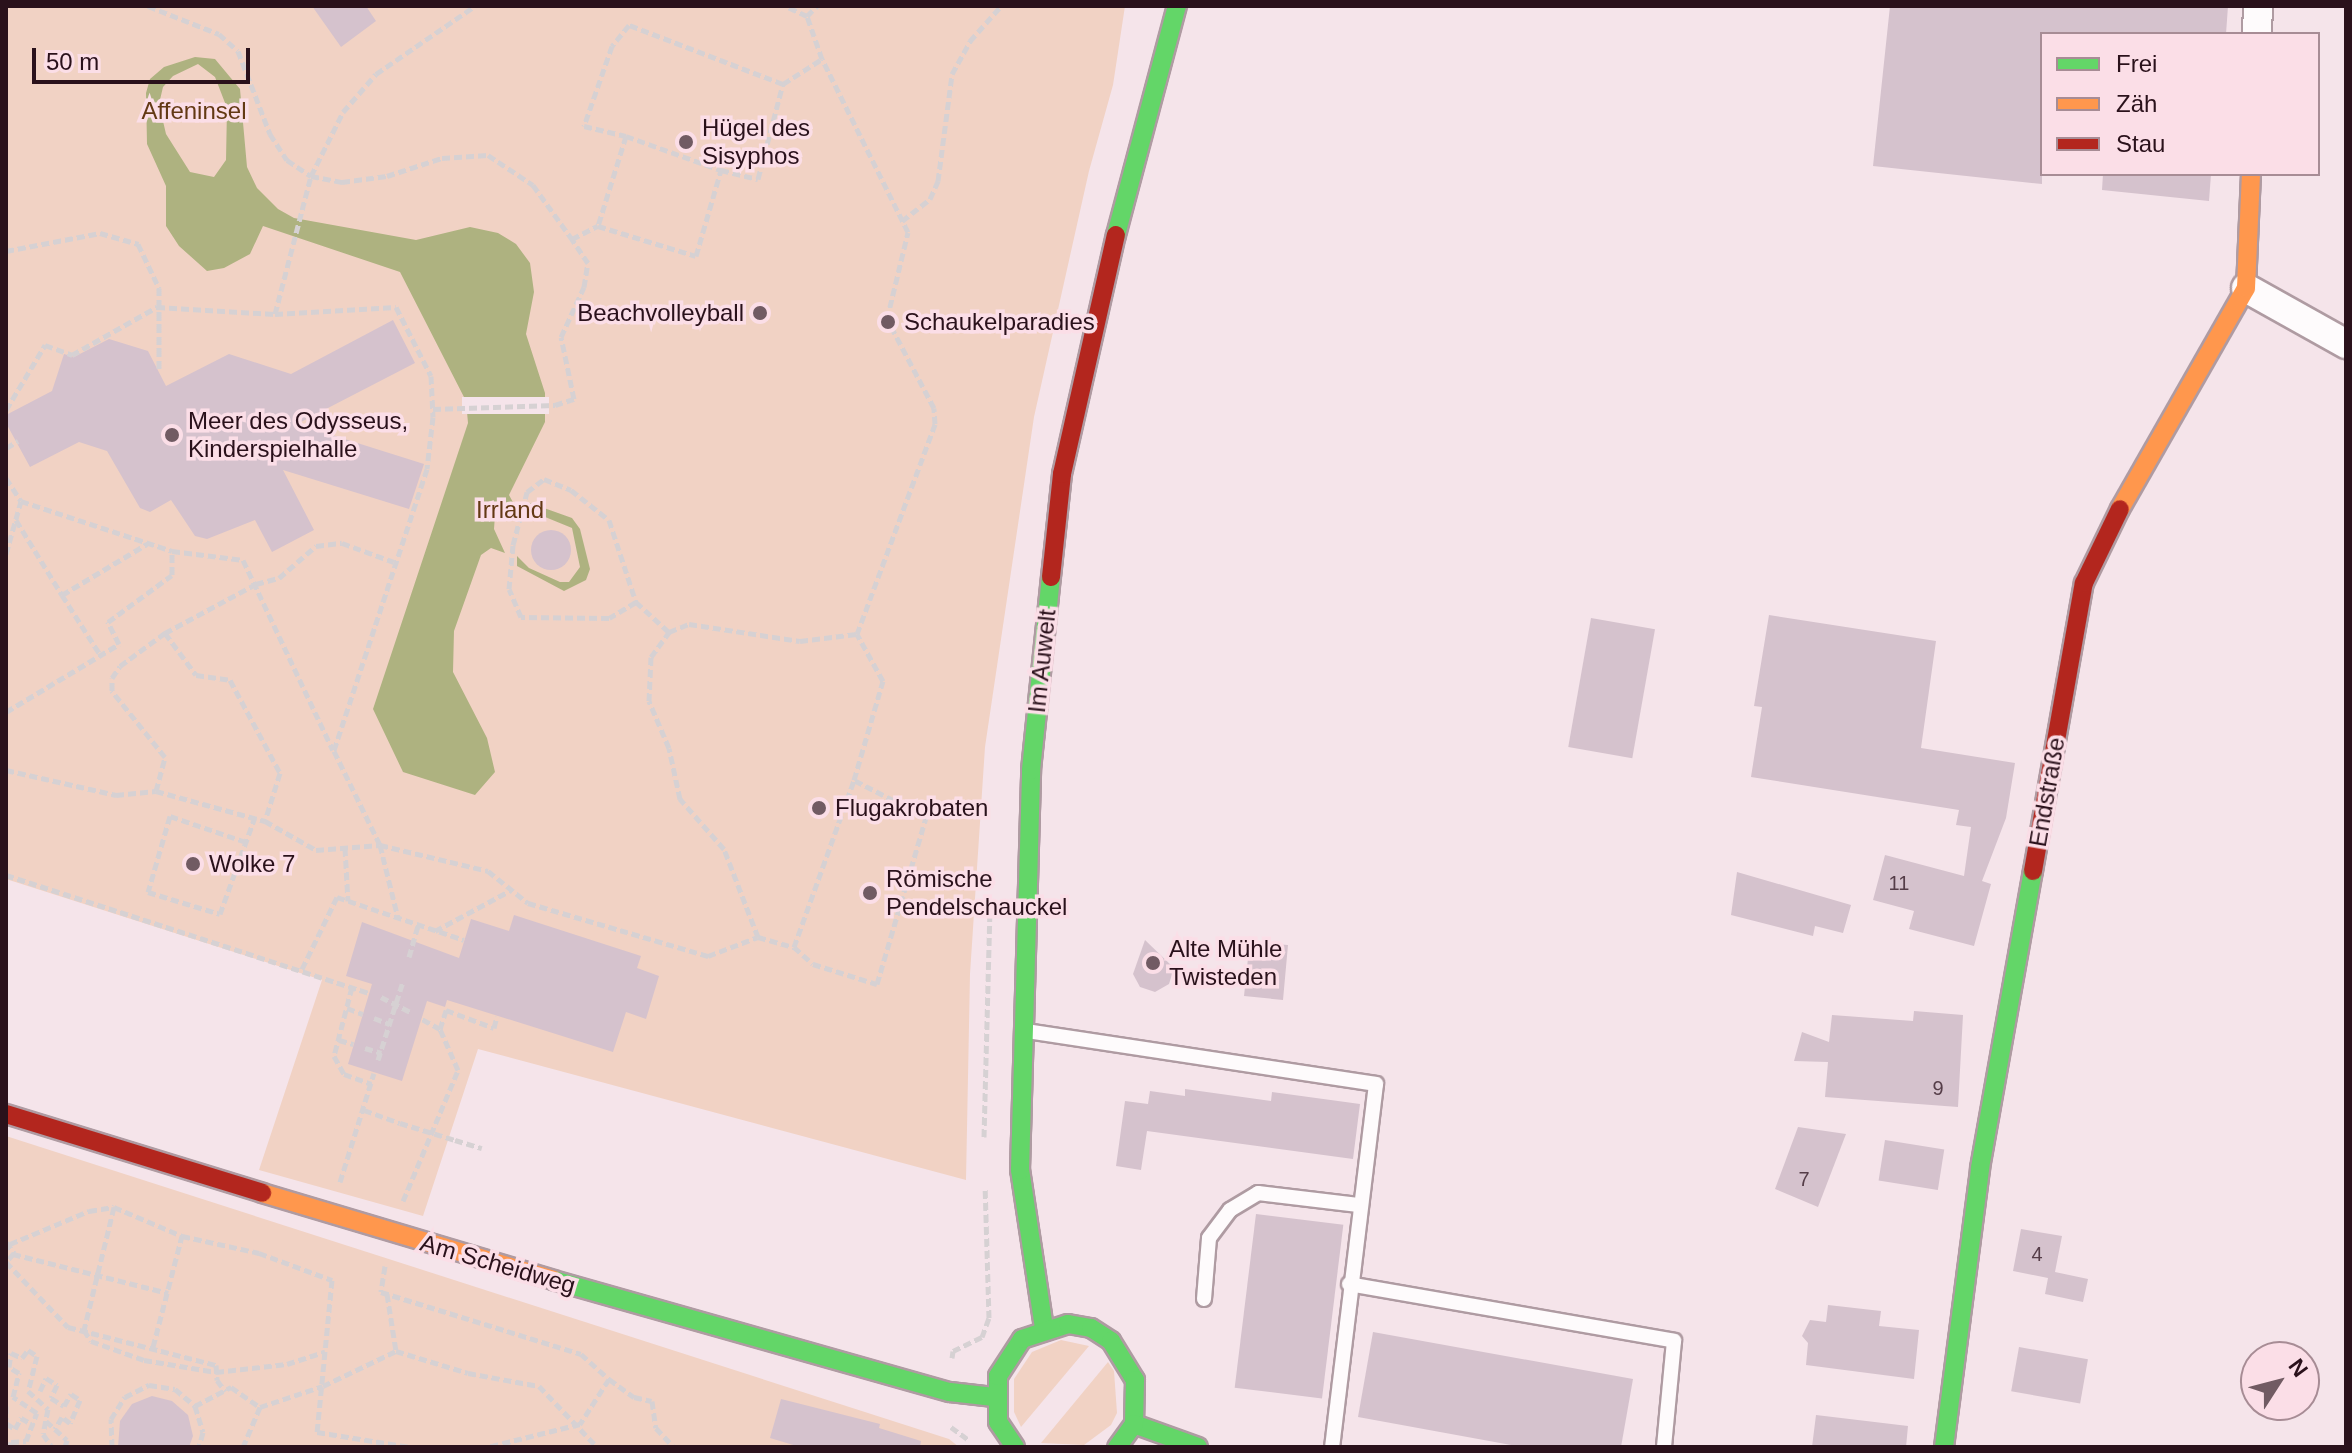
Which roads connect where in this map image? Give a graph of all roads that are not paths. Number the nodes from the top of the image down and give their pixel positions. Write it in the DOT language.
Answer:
graph roads {
  1 [pos="1177,6"];
  2 [pos="2258,6"];
  3 [pos="2257,32"];
  4 [pos="2251,176"];
  5 [pos="2246,288"];
  6 [pos="2346,344"];
  7 [pos="1022,1030"];
  8 [pos="6,1114"];
  9 [pos="1358,1205"];
  10 [pos="1349,1284"];
  11 [pos="1204,1299"];
  12 [pos="1044,1328"];
  13 [pos="994,1397"];
  14 [pos="1134,1424"];
  15 [pos="1015,1447"];
  16 [pos="1117,1447"];
  17 [pos="1198,1447"];
  18 [pos="1332,1447"];
  19 [pos="1664,1447"];
  20 [pos="1944,1447"];
  1 -- 7 [label="street, Im Auwelt"];
  2 -- 3 [label="street"];
  4 -- 5 [label="street, Endstraße"];
  5 -- 6 [label="street"];
  5 -- 20 [label="street, Endstraße"];
  7 -- 9 [label="lane"];
  7 -- 12 [label="street, Im Auwelt"];
  8 -- 13 [label="street, Am Scheidweg"];
  9 -- 10 [label="lane"];
  9 -- 11 [label="lane"];
  10 -- 18 [label="lane"];
  10 -- 19 [label="lane"];
  12 -- 13 [label="street"];
  12 -- 14 [label="street"];
  13 -- 15 [label="street"];
  14 -- 16 [label="street"];
  14 -- 17 [label="street"];
}
